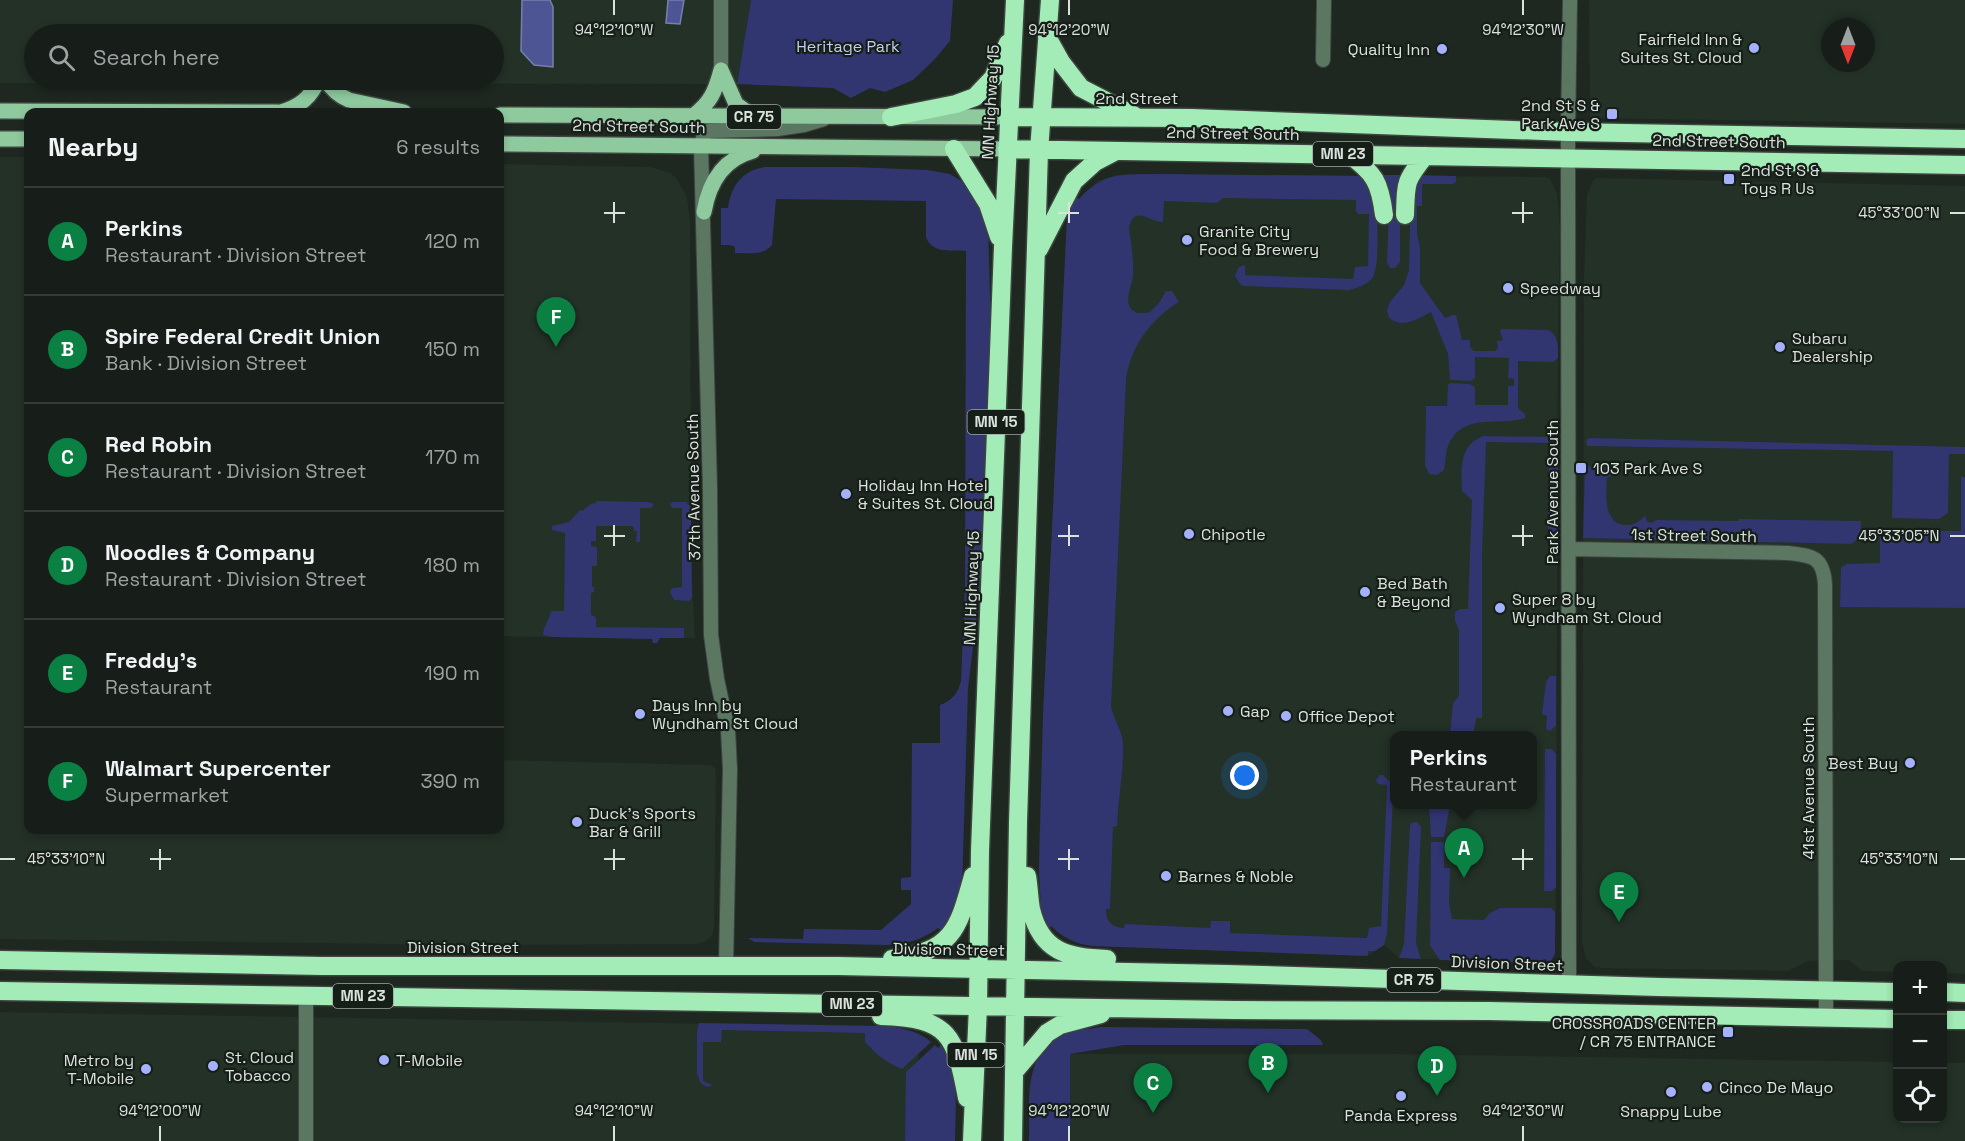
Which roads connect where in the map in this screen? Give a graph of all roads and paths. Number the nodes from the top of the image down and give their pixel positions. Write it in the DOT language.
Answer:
graph roads {
  1 [pos="721,0"];
  2 [pos="1016,0"];
  3 [pos="1050,0"];
  4 [pos="1324,0"];
  5 [pos="1570,0"];
  6 [pos="1014,30"];
  7 [pos="1047,36"];
  8 [pos="1323,60"];
  9 [pos="722,70"];
  10 [pos="312,90"];
  11 [pos="333,90"];
  12 [pos="290,108"];
  13 [pos="386,108"];
  14 [pos="0,111"];
  15 [pos="24,111"];
  16 [pos="504,115"];
  17 [pos="693,116"];
  18 [pos="754,117"];
  19 [pos="828,117"];
  20 [pos="891,117"];
  21 [pos="1008,117"];
  22 [pos="1041,117"];
  23 [pos="1139,118"];
  24 [pos="1265,121"];
  25 [pos="1568,132"];
  26 [pos="0,139"];
  27 [pos="24,139"];
  28 [pos="1965,139"];
  29 [pos="504,144"];
  30 [pos="701,146"];
  31 [pos="767,147"];
  32 [pos="954,149"];
  33 [pos="1007,149"];
  34 [pos="1039,150"];
  35 [pos="1117,150"];
  36 [pos="1348,154"];
  37 [pos="1425,156"];
  38 [pos="1568,158"];
  39 [pos="1965,165"];
  40 [pos="704,212"];
  41 [pos="1405,214"];
  42 [pos="1384,215"];
  43 [pos="1003,247"];
  44 [pos="1035,256"];
  45 [pos="1569,549"];
  46 [pos="1818,560"];
  47 [pos="1018,822"];
  48 [pos="981,851"];
  49 [pos="0,960"];
  50 [pos="726,965"];
  51 [pos="838,966"];
  52 [pos="977,968"];
  53 [pos="1015,970"];
  54 [pos="1227,974"];
  55 [pos="1569,985"];
  56 [pos="1826,990"];
  57 [pos="0,991"];
  58 [pos="1893,992"];
  59 [pos="1947,992"];
  60 [pos="1965,993"];
  61 [pos="306,995"];
  62 [pos="791,1003"];
  63 [pos="978,1006"];
  64 [pos="1015,1006"];
  65 [pos="1120,1008"];
  66 [pos="1826,1017"];
  67 [pos="1893,1019"];
  68 [pos="1947,1020"];
  69 [pos="1965,1020"];
  70 [pos="1014,1072"];
  71 [pos="973,1136"];
  72 [pos="306,1141"];
  73 [pos="1013,1141"];
  1 -- 9 [label="street"];
  2 -- 6 [label="highway, MN Highway 15 / MN 15"];
  3 -- 7 [label="highway, MN 15"];
  4 -- 8 [label="street"];
  5 -- 25 [label="street, Park Avenue South"];
  6 -- 20 [label="highway"];
  6 -- 21 [label="highway, MN Highway 15 / MN 15"];
  7 -- 22 [label="highway, MN 15"];
  7 -- 23 [label="highway"];
  9 -- 17 [label="main road"];
  9 -- 18 [label="main road"];
  10 -- 12 [label="main road"];
  11 -- 13 [label="main road"];
  14 -- 15 [label="main road"];
  16 -- 17 [label="main road, 2nd Street South / CR 75"];
  17 -- 18 [label="main road, 2nd Street South / CR 75"];
  18 -- 19 [label="main road, 2nd Street South / CR 75"];
  19 -- 20 [label="main road, 2nd Street South / CR 75"];
  19 -- 30 [label="street"];
  20 -- 21 [label="main road, 2nd Street South / CR 75"];
  21 -- 22 [label="highway, 2nd Street / MN 23"];
  21 -- 33 [label="highway, MN Highway 15 / MN 15"];
  22 -- 23 [label="highway, 2nd Street / MN 23"];
  22 -- 34 [label="highway, MN 15"];
  23 -- 24 [label="highway, 2nd Street / MN 23"];
  24 -- 25 [label="highway, 2nd Street South / MN 23"];
  25 -- 28 [label="highway, 2nd Street South / MN 23"];
  25 -- 38 [label="street, Park Avenue South"];
  26 -- 27 [label="main road"];
  29 -- 30 [label="main road, 2nd Street South / CR 75"];
  30 -- 31 [label="main road, 2nd Street South / CR 75"];
  30 -- 40 [label="street, 37th Avenue South"];
  31 -- 32 [label="main road, 2nd Street South / CR 75"];
  31 -- 40 [label="main road"];
  32 -- 33 [label="main road, 2nd Street South / CR 75"];
  32 -- 43 [label="highway"];
  33 -- 34 [label="highway, 2nd Street South / CR 75"];
  33 -- 43 [label="highway, MN Highway 15 / MN 15"];
  34 -- 35 [label="highway, 2nd Street South / CR 75"];
  34 -- 44 [label="highway, MN 15"];
  35 -- 36 [label="highway, 2nd Street South / MN 23"];
  35 -- 44 [label="highway"];
  36 -- 37 [label="highway, 2nd Street South / MN 23"];
  36 -- 42 [label="highway"];
  37 -- 38 [label="highway, 2nd Street South / MN 23"];
  37 -- 41 [label="highway"];
  38 -- 39 [label="highway, 2nd Street South / MN 23"];
  38 -- 45 [label="street, Park Avenue South"];
  40 -- 50 [label="street, 37th Avenue South"];
  43 -- 48 [label="highway, MN Highway 15 / MN 15"];
  44 -- 47 [label="highway, MN 15"];
  45 -- 46 [label="street, 1st Street South"];
  45 -- 55 [label="street, Park Avenue South"];
  46 -- 56 [label="street, 41st Avenue South"];
  47 -- 53 [label="highway, MN 15"];
  47 -- 54 [label="highway"];
  48 -- 51 [label="highway"];
  48 -- 52 [label="highway, MN Highway 15 / MN 15"];
  49 -- 50 [label="highway, Division Street / MN 23"];
  50 -- 51 [label="highway, Division Street / MN 23"];
  51 -- 52 [label="highway, Division Street / MN 23"];
  52 -- 53 [label="highway, Division Street / MN 23"];
  52 -- 63 [label="highway, MN Highway 15 / MN 15"];
  53 -- 54 [label="highway, Division Street / CR 75"];
  53 -- 64 [label="highway, MN 15"];
  54 -- 55 [label="highway, Division Street / CR 75"];
  55 -- 56 [label="highway, Division Street / CR 75"];
  56 -- 58 [label="highway, Division Street / CR 75"];
  56 -- 66 [label="street, 41st Avenue South"];
  57 -- 61 [label="highway, MN 23"];
  59 -- 60 [label="highway"];
  61 -- 62 [label="highway, MN 23"];
  61 -- 72 [label="street"];
  62 -- 63 [label="highway, MN 23"];
  62 -- 71 [label="highway"];
  63 -- 64 [label="highway, MN 23"];
  63 -- 71 [label="highway, MN Highway 15 / MN 15"];
  64 -- 65 [label="highway, CR 75"];
  64 -- 70 [label="highway, MN 15"];
  65 -- 66 [label="highway, CR 75"];
  65 -- 70 [label="highway"];
  66 -- 67 [label="highway, CR 75"];
  68 -- 69 [label="highway"];
  70 -- 73 [label="highway, MN 15"];
}
